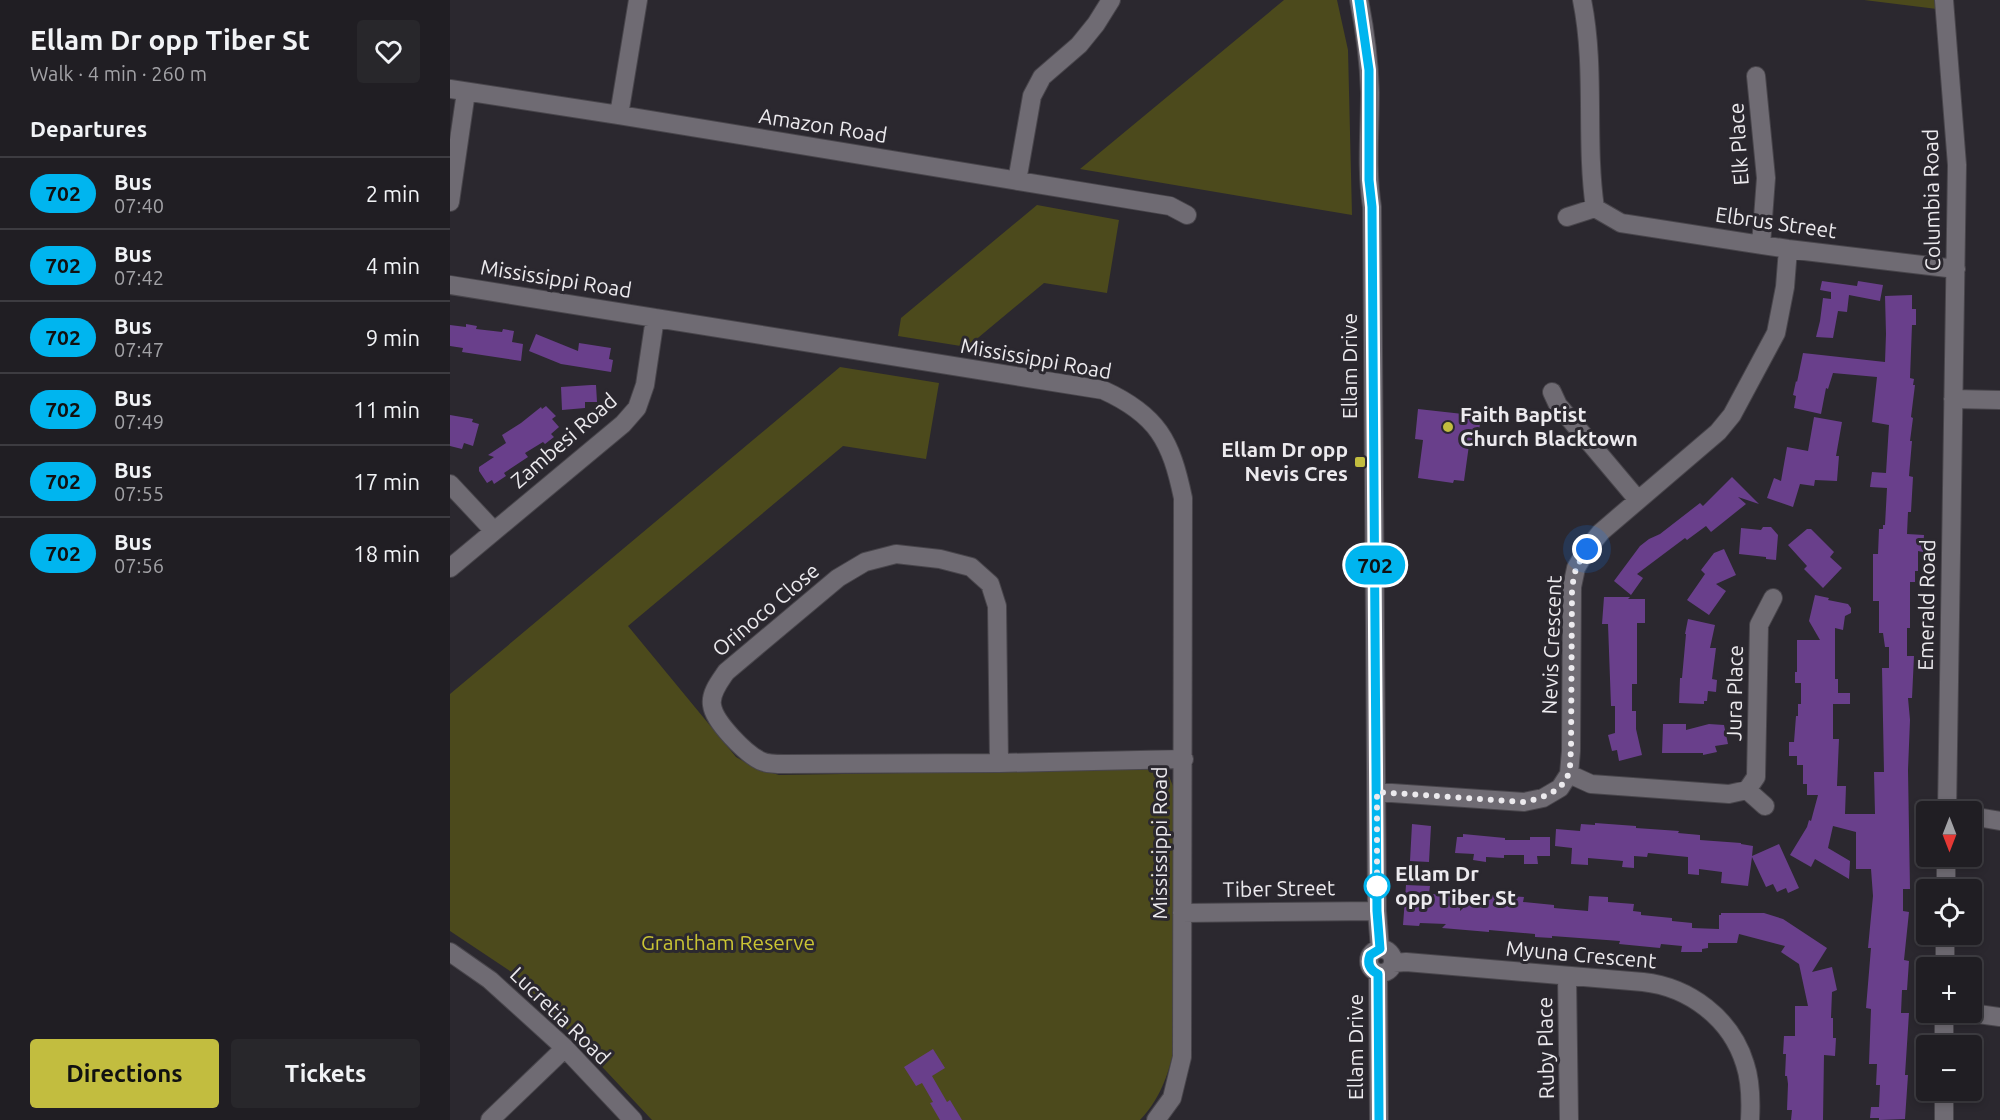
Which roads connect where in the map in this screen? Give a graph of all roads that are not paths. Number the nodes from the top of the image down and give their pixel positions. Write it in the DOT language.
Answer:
graph roads {
  1 [pos="638,0"];
  2 [pos="1111,0"];
  3 [pos="1359,0"];
  4 [pos="1582,0"];
  5 [pos="1944,0"];
  6 [pos="1756,76"];
  7 [pos="458,90"];
  8 [pos="619,115"];
  9 [pos="1017,180"];
  10 [pos="450,202"];
  11 [pos="1595,208"];
  12 [pos="1187,215"];
  13 [pos="1567,217"];
  14 [pos="1761,245"];
  15 [pos="1788,249"];
  16 [pos="1956,269"];
  17 [pos="450,285"];
  18 [pos="656,318"];
  19 [pos="1552,392"];
  20 [pos="1953,399"];
  21 [pos="2000,400"];
  22 [pos="450,484"];
  23 [pos="1638,500"];
  24 [pos="494,531"];
  25 [pos="450,568"];
  26 [pos="1773,598"];
  27 [pos="1184,759"];
  28 [pos="999,763"];
  29 [pos="1569,774"];
  30 [pos="1747,790"];
  31 [pos="1377,792"];
  32 [pos="1947,801"];
  33 [pos="1765,807"];
  34 [pos="1982,818"];
  35 [pos="2000,821"];
  36 [pos="1377,911"];
  37 [pos="1182,913"];
  38 [pos="450,952"];
  39 [pos="1385,968"];
  40 [pos="1567,976"];
  41 [pos="1982,1014"];
  42 [pos="2000,1017"];
  43 [pos="565,1048"];
  44 [pos="1944,1101"];
  45 [pos="490,1120"];
  46 [pos="633,1120"];
  47 [pos="1156,1120"];
  48 [pos="1378,1120"];
  49 [pos="1569,1120"];
  50 [pos="1750,1120"];
  51 [pos="1944,1120"];
  1 -- 8 [label="street"];
  2 -- 9 [label="street"];
  3 -- 31 [label="street, Ellam Drive"];
  4 -- 11 [label="street"];
  5 -- 16 [label="street, Columbia Road"];
  6 -- 14 [label="street, Elk Place"];
  7 -- 8 [label="street, Amazon Road"];
  7 -- 10 [label="street"];
  8 -- 9 [label="street, Amazon Road"];
  9 -- 12 [label="street, Amazon Road"];
  11 -- 13 [label="street"];
  11 -- 14 [label="street, Elbrus Street"];
  14 -- 15 [label="street, Elbrus Street"];
  15 -- 16 [label="street, Elbrus Street"];
  15 -- 23 [label="street, Nevis Crescent"];
  16 -- 20 [label="street, Columbia Road"];
  17 -- 18 [label="street, Mississippi Road"];
  18 -- 24 [label="street, Zambesi Road"];
  18 -- 27 [label="street, Mississippi Road"];
  19 -- 23 [label="street"];
  20 -- 21 [label="street"];
  20 -- 32 [label="street, Emerald Road"];
  22 -- 24 [label="street"];
  23 -- 29 [label="street, Nevis Crescent"];
  24 -- 25 [label="street, Zambesi Road"];
  26 -- 30 [label="street, Jura Place"];
  27 -- 28 [label="street, Orinoco Close"];
  27 -- 37 [label="street, Mississippi Road"];
  28 -- 28 [label="street, Orinoco Close"];
  29 -- 30 [label="street"];
  29 -- 31 [label="street"];
  30 -- 33 [label="street"];
  31 -- 36 [label="street, Ellam Drive"];
  34 -- 35 [label="street"];
  36 -- 37 [label="street, Tiber Street"];
  36 -- 39 [label="street, Ellam Drive"];
  37 -- 47 [label="street, Mississippi Road"];
  38 -- 43 [label="street, Lucretia Road"];
  39 -- 40 [label="street, Myuna Crescent"];
  39 -- 48 [label="street, Ellam Drive"];
  40 -- 49 [label="street, Ruby Place"];
  40 -- 50 [label="street, Myuna Crescent"];
  41 -- 42 [label="street"];
  43 -- 45 [label="street"];
  43 -- 46 [label="street, Lucretia Road"];
  44 -- 51 [label="street"];
}
